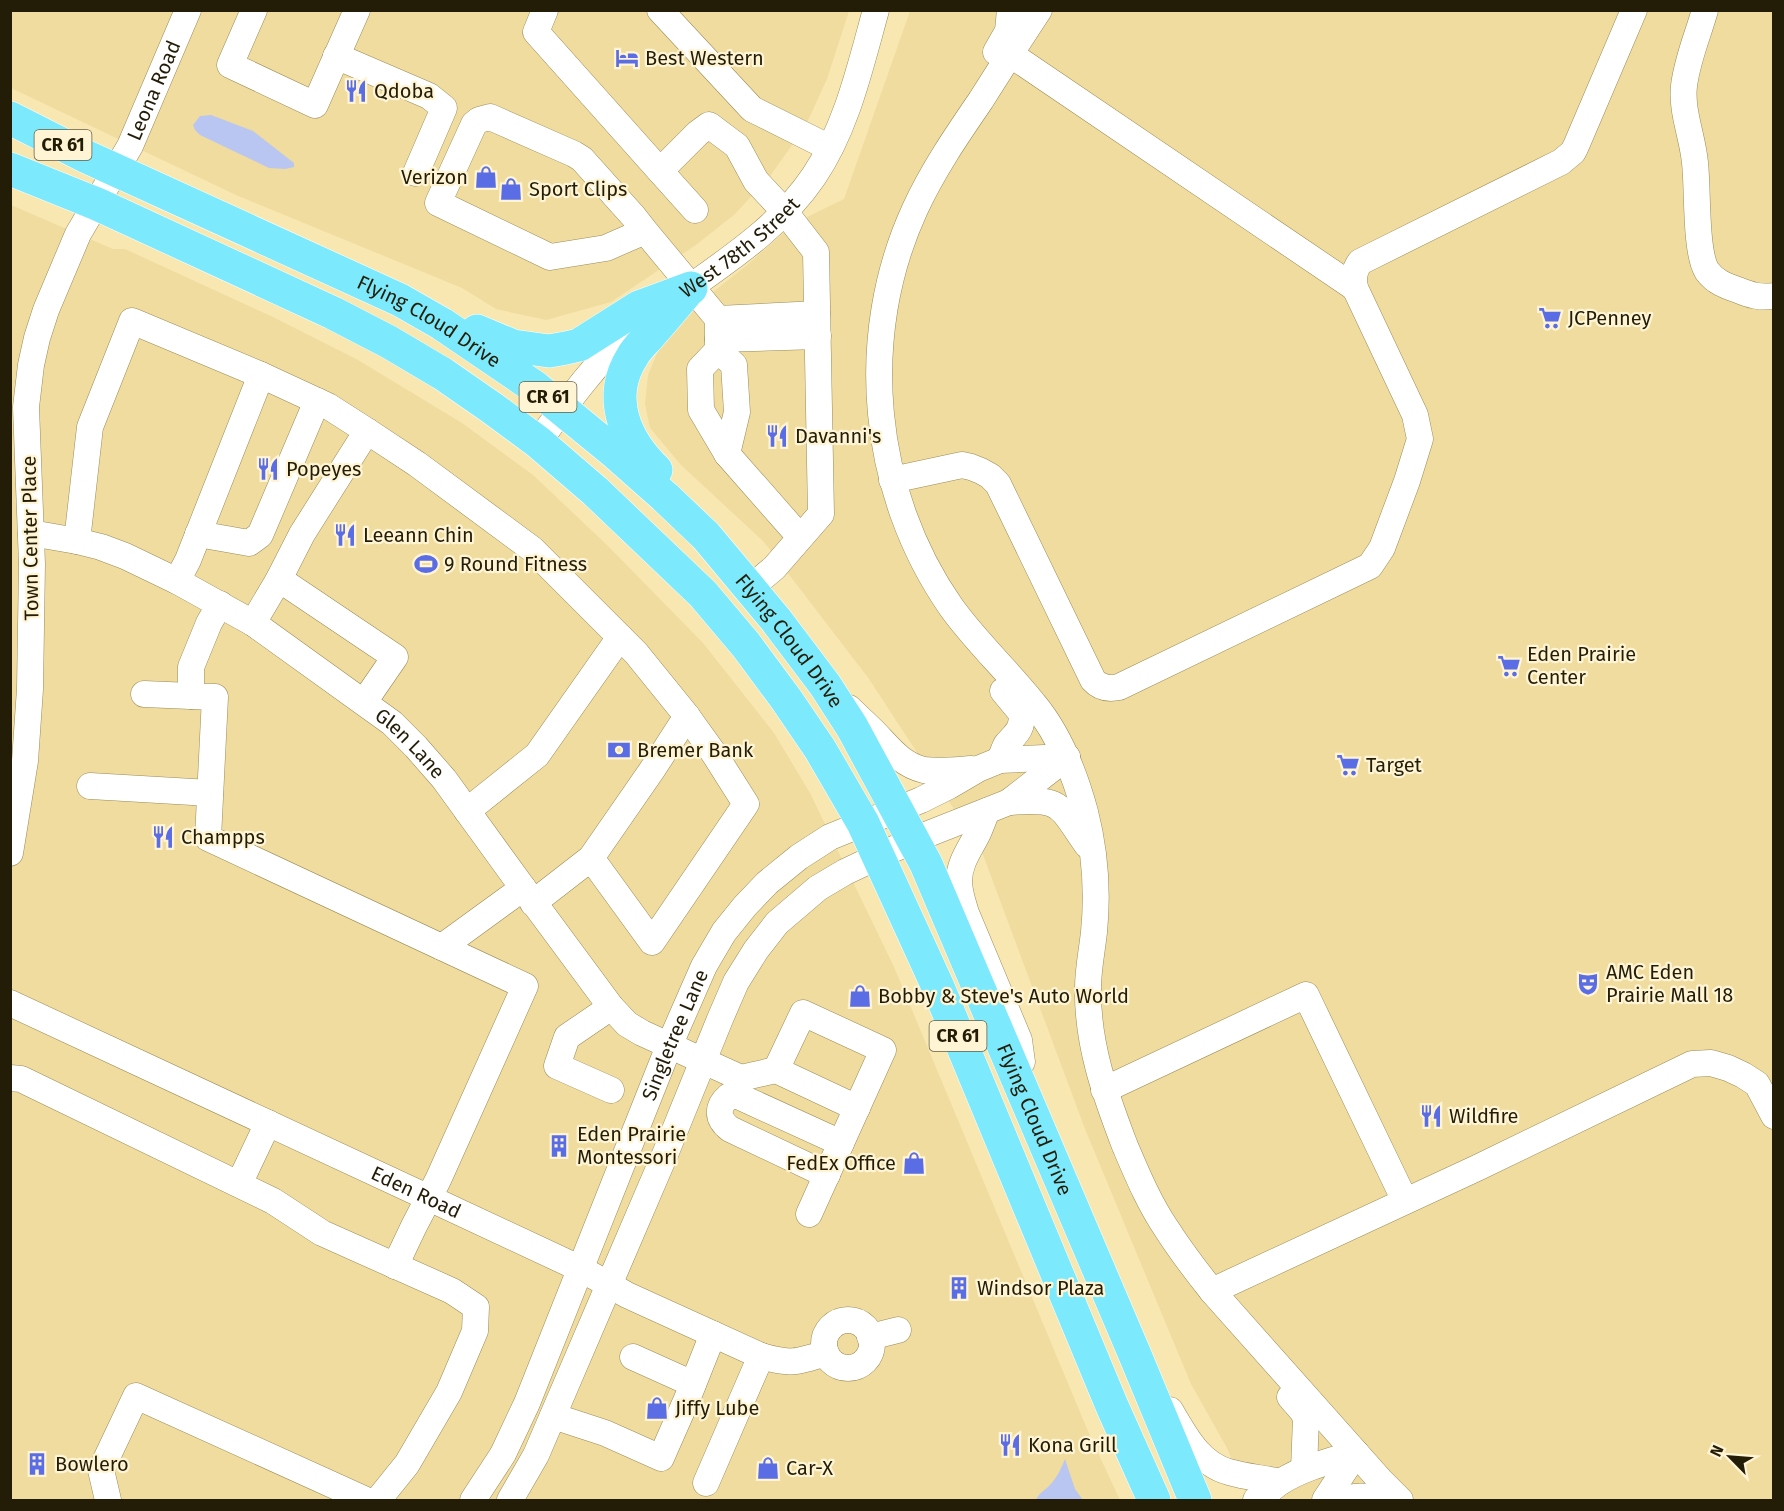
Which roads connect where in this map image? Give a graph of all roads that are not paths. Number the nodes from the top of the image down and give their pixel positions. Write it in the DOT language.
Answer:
graph roads {
  1 [pos="188,10"];
  2 [pos="254,10"];
  3 [pos="357,10"];
  4 [pos="544,10"];
  5 [pos="660,10"];
  6 [pos="876,10"];
  7 [pos="1010,10"];
  8 [pos="1039,10"];
  9 [pos="1634,10"];
  10 [pos="1705,10"];
  11 [pos="1010,54"];
  12 [pos="336,56"];
  13 [pos="986,91"];
  14 [pos="10,118"];
  15 [pos="830,148"];
  16 [pos="10,169"];
  17 [pos="117,170"];
  18 [pos="660,171"];
  19 [pos="416,173"];
  20 [pos="97,204"];
  21 [pos="695,210"];
  22 [pos="785,212"];
  23 [pos="645,231"];
  24 [pos="690,288"];
  25 [pos="1355,288"];
  26 [pos="1773,296"];
  27 [pos="400,300"];
  28 [pos="817,330"];
  29 [pos="718,334"];
  30 [pos="261,375"];
  31 [pos="735,386"];
  32 [pos="701,387"];
  33 [pos="316,402"];
  34 [pos="563,409"];
  35 [pos="367,431"];
  36 [pos="538,442"];
  37 [pos="727,454"];
  38 [pos="892,480"];
  39 [pos="31,533"];
  40 [pos="198,534"];
  41 [pos="706,536"];
  42 [pos="800,537"];
  43 [pos="77,541"];
  44 [pos="279,579"];
  45 [pos="177,581"];
  46 [pos="750,588"];
  47 [pos="220,604"];
  48 [pos="253,623"];
  49 [pos="620,637"];
  50 [pos="979,642"];
  51 [pos="825,685"];
  52 [pos="144,694"];
  53 [pos="191,696"];
  54 [pos="364,702"];
  55 [pos="687,716"];
  56 [pos="1067,757"];
  57 [pos="989,764"];
  58 [pos="90,786"];
  59 [pos="210,794"];
  60 [pos="998,807"];
  61 [pos="897,810"];
  62 [pos="467,811"];
  63 [pos="863,823"];
  64 [pos="913,840"];
  65 [pos="1092,852"];
  66 [pos="10,853"];
  67 [pos="879,856"];
  68 [pos="591,858"];
  69 [pos="528,896"];
  70 [pos="442,947"];
  71 [pos="10,1003"];
  72 [pos="611,1007"];
  73 [pos="669,1047"];
  74 [pos="702,1060"];
  75 [pos="776,1070"];
  76 [pos="10,1078"];
  77 [pos="740,1087"];
  78 [pos="611,1090"];
  79 [pos="1104,1090"];
  80 [pos="1028,1104"];
  81 [pos="857,1108"];
  82 [pos="1773,1116"];
  83 [pos="268,1123"];
  84 [pos="841,1143"];
  85 [pos="827,1175"];
  86 [pos="239,1184"];
  87 [pos="429,1198"];
  88 [pos="1405,1201"];
  89 [pos="809,1214"];
  90 [pos="395,1266"];
  91 [pos="580,1269"];
  92 [pos="609,1286"];
  93 [pos="1218,1298"];
  94 [pos="898,1330"];
  95 [pos="713,1334"];
  96 [pos="870,1337"];
  97 [pos="826,1353"];
  98 [pos="1135,1354"];
  99 [pos="761,1356"];
  100 [pos="633,1357"];
  101 [pos="693,1384"];
  102 [pos="553,1416"];
  103 [pos="1356,1454"];
  104 [pos="1304,1469"];
  105 [pos="1280,1482"];
  106 [pos="706,1483"];
  107 [pos="108,1500"];
  108 [pos="366,1500"];
  109 [pos="378,1500"];
  110 [pos="473,1500"];
  111 [pos="510,1500"];
  112 [pos="1154,1500"];
  113 [pos="1196,1500"];
  114 [pos="1256,1500"];
  115 [pos="1325,1500"];
  116 [pos="1341,1500"];
  117 [pos="1377,1500"];
  118 [pos="1400,1500"];
  1 -- 17 [label="street, Leona Road"];
  2 -- 12 [label="street"];
  3 -- 12 [label="street"];
  4 -- 18 [label="street"];
  5 -- 15 [label="street"];
  6 -- 15 [label="street, West 78th Street"];
  7 -- 13 [label="street"];
  8 -- 11 [label="street"];
  9 -- 25 [label="street"];
  10 -- 26 [label="street"];
  11 -- 13 [label="street"];
  11 -- 25 [label="street"];
  12 -- 19 [label="street"];
  13 -- 38 [label="street"];
  14 -- 17 [label="main road, Flying Cloud Drive / CR 61"];
  15 -- 22 [label="street, West 78th Street"];
  16 -- 20 [label="main road, Flying Cloud Drive / CR 61"];
  17 -- 20 [label="street, Town Center Place"];
  17 -- 27 [label="main road, Flying Cloud Drive / CR 61"];
  18 -- 21 [label="street"];
  18 -- 22 [label="street"];
  20 -- 36 [label="main road, Flying Cloud Drive / CR 61"];
  20 -- 39 [label="street, Town Center Place"];
  22 -- 24 [label="street, West 78th Street"];
  22 -- 28 [label="street"];
  23 -- 23 [label="street"];
  23 -- 24 [label="street"];
  24 -- 27 [label="main road"];
  24 -- 29 [label="street"];
  24 -- 34 [label="street, West 78th Street"];
  24 -- 41 [label="main road"];
  25 -- 38 [label="street"];
  27 -- 34 [label="main road, Flying Cloud Drive / CR 61"];
  28 -- 29 [label="street"];
  28 -- 42 [label="street"];
  29 -- 31 [label="street"];
  29 -- 32 [label="street"];
  30 -- 33 [label="street"];
  30 -- 40 [label="street"];
  30 -- 43 [label="street"];
  31 -- 32 [label="street"];
  31 -- 37 [label="street"];
  32 -- 37 [label="street"];
  33 -- 35 [label="street"];
  33 -- 40 [label="street"];
  34 -- 36 [label="street, West 78th Street"];
  34 -- 41 [label="main road, Flying Cloud Drive / CR 61"];
  35 -- 44 [label="street"];
  35 -- 49 [label="street"];
  36 -- 63 [label="main road, Flying Cloud Drive / CR 61"];
  37 -- 42 [label="street"];
  38 -- 50 [label="street"];
  39 -- 43 [label="street, Glen Lane"];
  39 -- 66 [label="street, Town Center Place"];
  40 -- 45 [label="street"];
  41 -- 46 [label="main road, Flying Cloud Drive / CR 61"];
  42 -- 46 [label="street"];
  43 -- 45 [label="street, Glen Lane"];
  44 -- 48 [label="street"];
  44 -- 54 [label="street"];
  45 -- 47 [label="street, Glen Lane"];
  46 -- 51 [label="main road, Flying Cloud Drive / CR 61"];
  47 -- 48 [label="street, Glen Lane"];
  47 -- 53 [label="street"];
  48 -- 54 [label="street, Glen Lane"];
  49 -- 55 [label="street"];
  49 -- 62 [label="street"];
  50 -- 56 [label="street"];
  50 -- 57 [label="street"];
  51 -- 57 [label="street"];
  51 -- 61 [label="main road, Flying Cloud Drive / CR 61"];
  52 -- 53 [label="street"];
  53 -- 59 [label="street"];
  54 -- 62 [label="street, Glen Lane"];
  55 -- 68 [label="street"];
  55 -- 68 [label="street"];
  56 -- 57 [label="street"];
  56 -- 60 [label="street"];
  56 -- 65 [label="street"];
  57 -- 61 [label="street, Singletree Lane"];
  58 -- 59 [label="street"];
  59 -- 70 [label="street"];
  60 -- 64 [label="street, Singletree Lane"];
  60 -- 65 [label="street"];
  60 -- 80 [label="street"];
  61 -- 63 [label="street, Singletree Lane"];
  61 -- 64 [label="main road, Flying Cloud Drive / CR 61"];
  62 -- 69 [label="street, Glen Lane"];
  63 -- 67 [label="main road, Flying Cloud Drive / CR 61"];
  63 -- 73 [label="street, Singletree Lane"];
  64 -- 67 [label="street, Singletree Lane"];
  64 -- 80 [label="main road, Flying Cloud Drive / CR 61"];
  65 -- 79 [label="street"];
  67 -- 74 [label="street, Singletree Lane"];
  67 -- 112 [label="main road, Flying Cloud Drive / CR 61"];
  68 -- 69 [label="street"];
  69 -- 70 [label="street"];
  69 -- 72 [label="street, Glen Lane"];
  70 -- 87 [label="street"];
  71 -- 83 [label="street, Eden Road"];
  72 -- 73 [label="street, Glen Lane"];
  72 -- 78 [label="street"];
  73 -- 74 [label="street, Glen Lane"];
  73 -- 91 [label="street, Singletree Lane"];
  74 -- 77 [label="street, Glen Lane"];
  74 -- 92 [label="street, Singletree Lane"];
  75 -- 77 [label="street"];
  75 -- 81 [label="street"];
  75 -- 81 [label="street"];
  76 -- 86 [label="street"];
  77 -- 84 [label="street, Glen Lane"];
  77 -- 85 [label="street"];
  79 -- 88 [label="street"];
  79 -- 93 [label="street"];
  80 -- 98 [label="main road, Flying Cloud Drive / CR 61"];
  81 -- 84 [label="street"];
  82 -- 88 [label="street"];
  83 -- 86 [label="street"];
  83 -- 87 [label="street, Eden Road"];
  84 -- 85 [label="street"];
  85 -- 89 [label="street"];
  86 -- 90 [label="street"];
  87 -- 90 [label="street"];
  87 -- 91 [label="street, Eden Road"];
  88 -- 93 [label="street"];
  90 -- 109 [label="street"];
  91 -- 92 [label="street, Eden Road"];
  91 -- 110 [label="street, Singletree Lane"];
  92 -- 95 [label="street, Eden Road"];
  92 -- 102 [label="street, Singletree Lane"];
  93 -- 103 [label="street"];
  93 -- 104 [label="street"];
  94 -- 96 [label="street"];
  95 -- 99 [label="street, Eden Road"];
  95 -- 101 [label="street"];
  96 -- 97 [label="street"];
  96 -- 97 [label="street"];
  97 -- 99 [label="street, Eden Road"];
  98 -- 105 [label="street"];
  98 -- 113 [label="main road, Flying Cloud Drive / CR 61"];
  99 -- 106 [label="street"];
  100 -- 101 [label="street"];
  101 -- 102 [label="street"];
  102 -- 111 [label="street, Singletree Lane"];
  103 -- 104 [label="street"];
  103 -- 115 [label="street"];
  103 -- 118 [label="street"];
  104 -- 105 [label="street"];
  105 -- 114 [label="street"];
  107 -- 108 [label="street"];
  116 -- 117 [label="street"];
}
